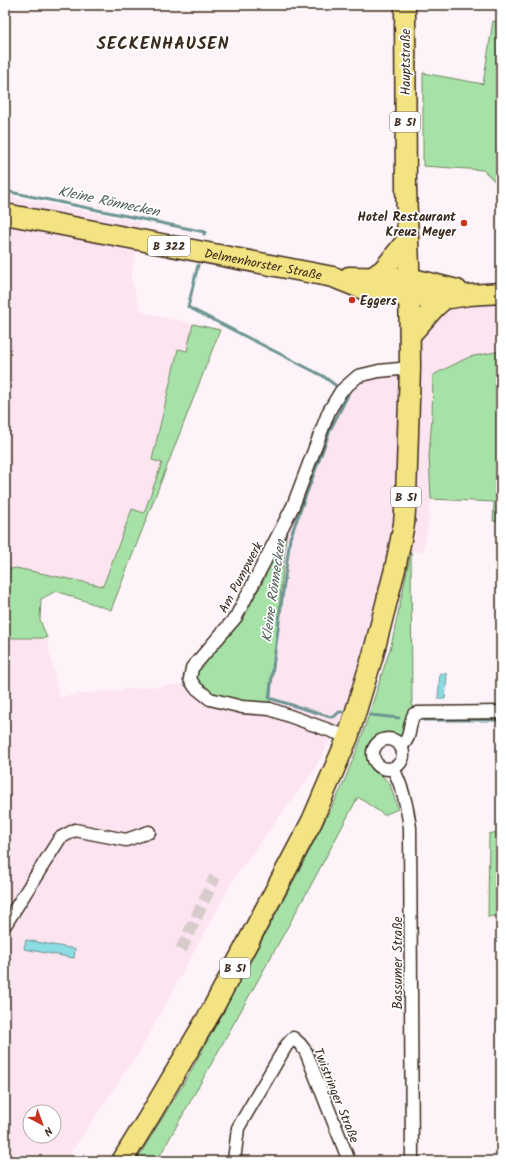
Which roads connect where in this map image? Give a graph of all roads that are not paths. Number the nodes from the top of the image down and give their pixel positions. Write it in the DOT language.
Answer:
graph roads {
  1 [pos="405,5"];
  2 [pos="5,214"];
  3 [pos="408,239"];
  4 [pos="333,277"];
  5 [pos="373,277"];
  6 [pos="409,287"];
  7 [pos="501,293"];
  8 [pos="469,294"];
  9 [pos="444,298"];
  10 [pos="410,335"];
  11 [pos="410,368"];
  12 [pos="501,712"];
  13 [pos="348,737"];
  14 [pos="401,747"];
  15 [pos="393,768"];
  16 [pos="148,832"];
  17 [pos="5,925"];
  18 [pos="122,1161"];
  19 [pos="234,1161"];
  20 [pos="349,1161"];
  21 [pos="412,1161"];
  1 -- 3 [label="main road, Hauptstraße / B 51"];
  2 -- 4 [label="main road, Delmenhorster Straße / B 322"];
  3 -- 5 [label="main road"];
  3 -- 6 [label="main road, B 51"];
  4 -- 5 [label="main road, Delmenhorster Straße / B 322"];
  4 -- 6 [label="main road, Delmenhorster Straße / B 322"];
  5 -- 6 [label="main road, Delmenhorster Straße / B 322"];
  6 -- 8 [label="main road, Delmenhorster Straße / B 322"];
  6 -- 9 [label="main road, Delmenhorster Straße / B 322"];
  6 -- 10 [label="main road, B 51"];
  7 -- 8 [label="main road, Delmenhorster Straße / B 322"];
  8 -- 9 [label="main road, Delmenhorster Straße / B 322"];
  9 -- 10 [label="main road"];
  10 -- 11 [label="main road, B 51"];
  11 -- 13 [label="main road, B 51"];
  11 -- 13 [label="street, Am Pumpwerk"];
  12 -- 14 [label="street"];
  13 -- 18 [label="main road, B 51"];
  14 -- 15 [label="street"];
  14 -- 15 [label="street"];
  15 -- 21 [label="street, Bassumer Straße"];
  16 -- 17 [label="street"];
  19 -- 20 [label="street, Twistringer Straße"];
}
